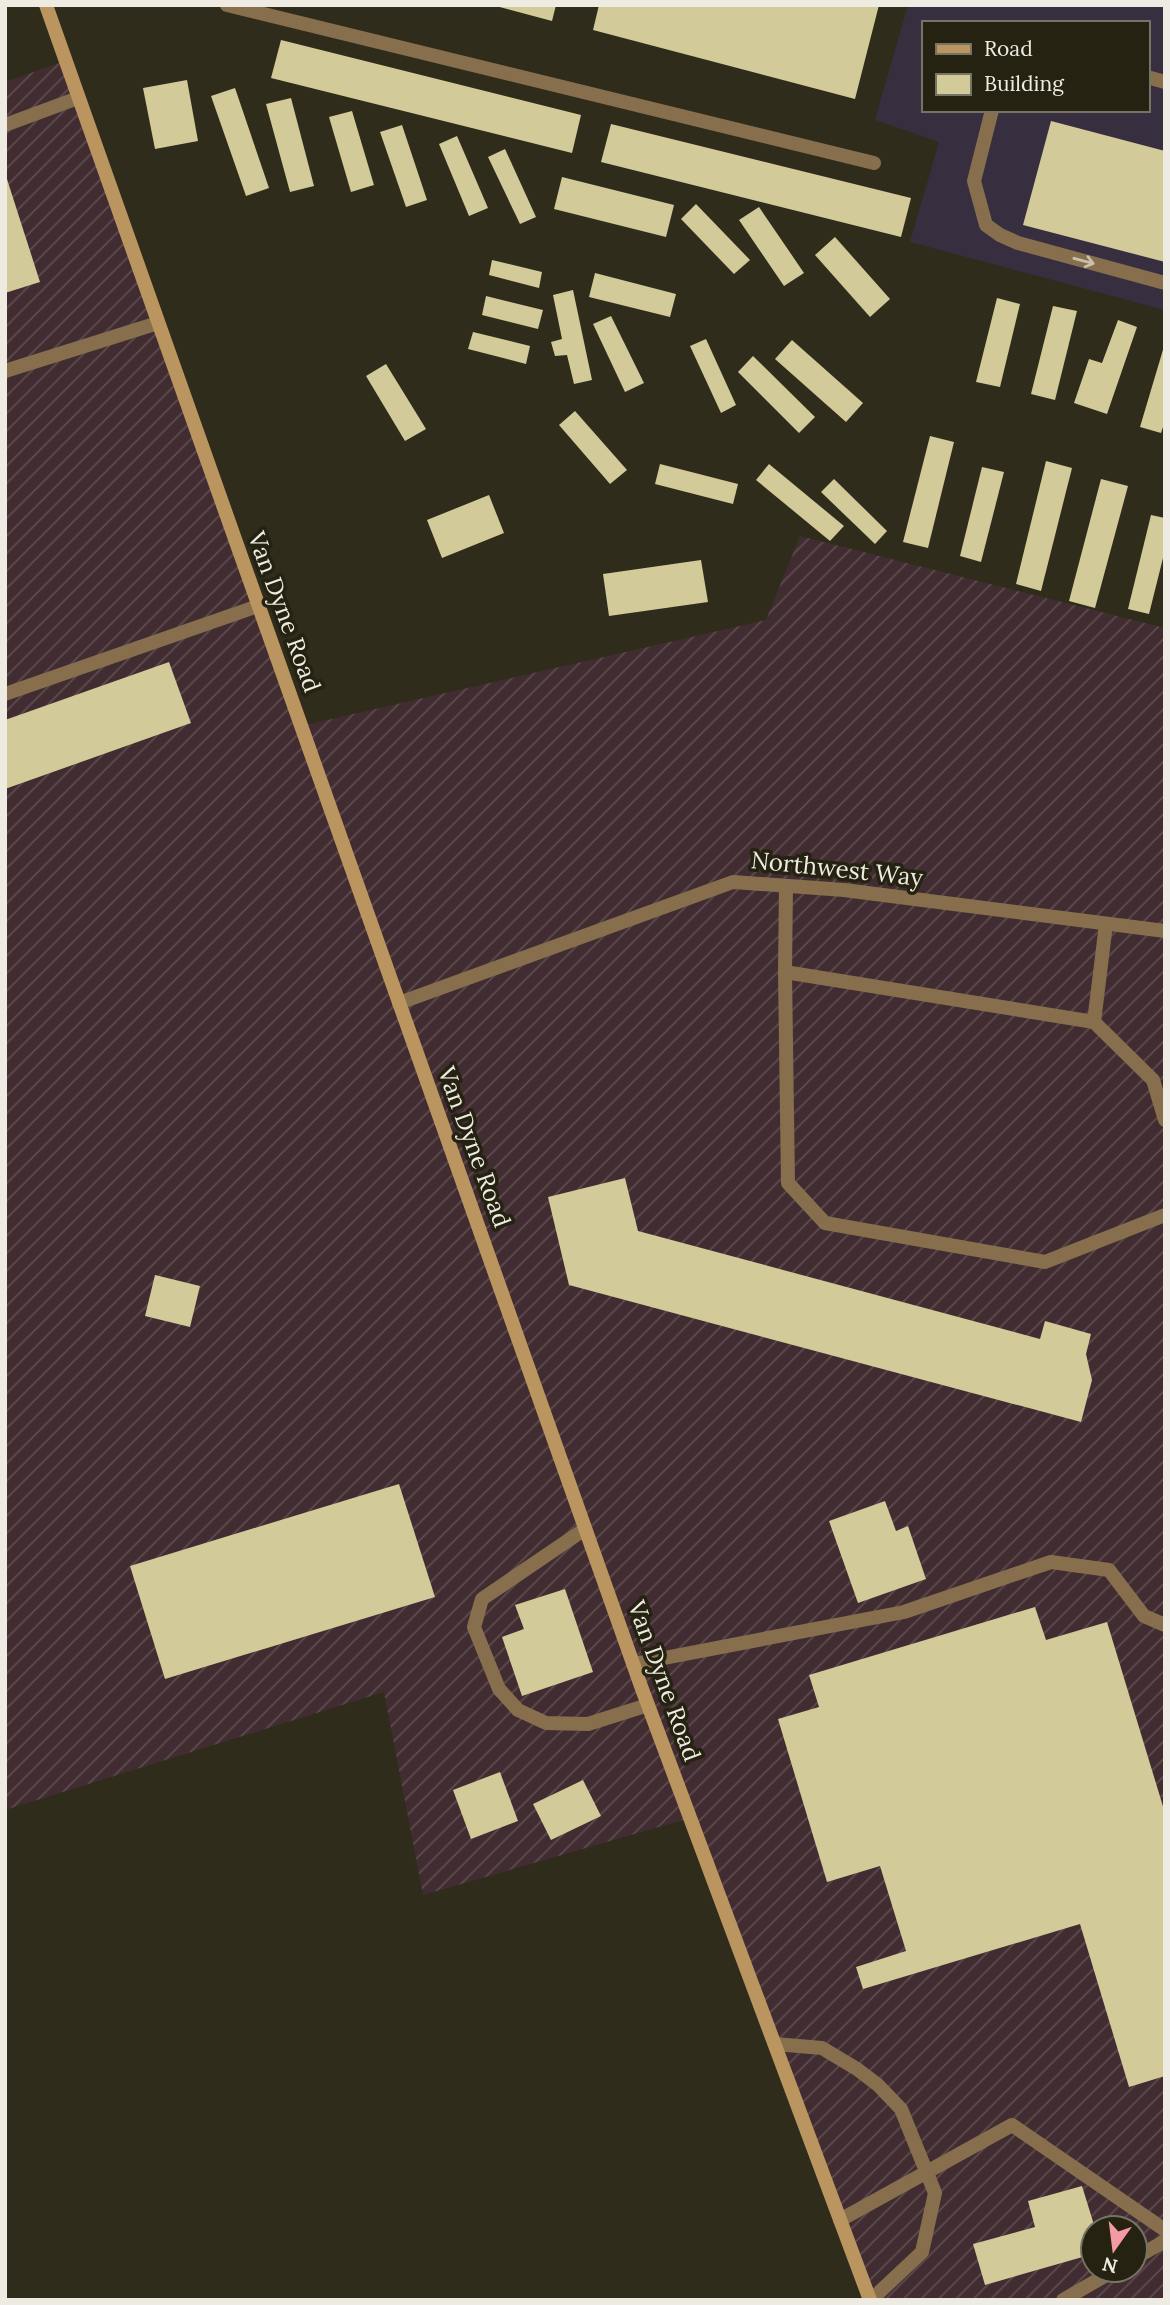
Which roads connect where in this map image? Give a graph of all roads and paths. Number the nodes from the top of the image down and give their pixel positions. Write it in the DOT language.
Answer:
graph roads {
  1 [pos="46,5"];
  2 [pos="227,5"];
  3 [pos="78,98"];
  4 [pos="991,112"];
  5 [pos="5,125"];
  6 [pos="874,163"];
  7 [pos="1165,283"];
  8 [pos="158,323"];
  9 [pos="5,371"];
  10 [pos="258,606"];
  11 [pos="5,694"];
  12 [pos="786,886"];
  13 [pos="1106,924"];
  14 [pos="1165,931"];
  15 [pos="785,972"];
  16 [pos="399,1003"];
  17 [pos="1094,1022"];
  18 [pos="1165,1120"];
  19 [pos="1165,1215"];
  20 [pos="585,1529"];
  21 [pos="1165,1625"];
  22 [pos="633,1664"];
  23 [pos="648,1705"];
  24 [pos="775,2044"];
  25 [pos="927,2172"];
  26 [pos="840,2220"];
  27 [pos="1165,2230"];
  28 [pos="1165,2241"];
  29 [pos="1149,2250"];
  30 [pos="1091,2284"];
  31 [pos="870,2300"];
  32 [pos="1063,2300"];
  1 -- 3 [label="street, Van Dyne Road"];
  2 -- 6 [label="street"];
  3 -- 5 [label="street"];
  3 -- 8 [label="street, Van Dyne Road"];
  4 -- 7 [label="street, one-way"];
  8 -- 9 [label="street"];
  8 -- 10 [label="street, Van Dyne Road"];
  10 -- 11 [label="street"];
  10 -- 16 [label="street, Van Dyne Road"];
  12 -- 13 [label="street, Northwest Way"];
  12 -- 15 [label="street"];
  12 -- 16 [label="street, Northwest Way"];
  13 -- 14 [label="street, Northwest Way"];
  13 -- 17 [label="street"];
  15 -- 17 [label="street"];
  15 -- 19 [label="street"];
  16 -- 20 [label="street, Van Dyne Road"];
  17 -- 18 [label="street"];
  20 -- 22 [label="street, Van Dyne Road"];
  20 -- 23 [label="street"];
  21 -- 22 [label="street"];
  22 -- 23 [label="street, Van Dyne Road"];
  23 -- 24 [label="street, Van Dyne Road"];
  24 -- 25 [label="street"];
  24 -- 26 [label="street, Van Dyne Road"];
  25 -- 26 [label="street"];
  25 -- 27 [label="street"];
  25 -- 31 [label="street"];
  26 -- 31 [label="street, Van Dyne Road"];
  28 -- 29 [label="street"];
  30 -- 32 [label="street"];
}
